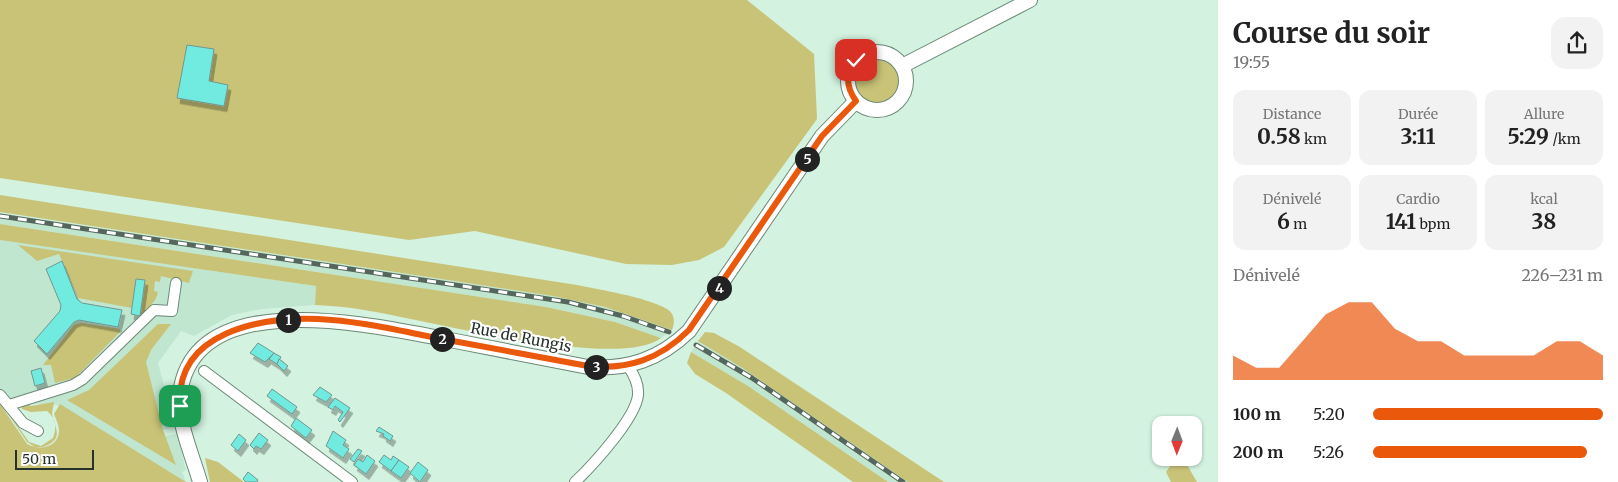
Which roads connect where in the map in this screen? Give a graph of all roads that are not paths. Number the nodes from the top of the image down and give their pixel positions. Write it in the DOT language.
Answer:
graph roads {
  1 [pos="1030,0"];
  2 [pos="902,66"];
  3 [pos="856,101"];
  4 [pos="176,283"];
  5 [pos="628,366"];
  6 [pos="204,371"];
  7 [pos="0,395"];
  8 [pos="10,404"];
  9 [pos="38,432"];
  10 [pos="200,482"];
  11 [pos="352,482"];
  12 [pos="574,482"];
  1 -- 2 [label="main road"];
  2 -- 3 [label="main road"];
  2 -- 3 [label="main road"];
  3 -- 5 [label="main road, Rue de Rungis"];
  4 -- 8 [label="street"];
  5 -- 10 [label="main road, Rue de Rungis"];
  5 -- 12 [label="street"];
  6 -- 11 [label="street"];
  7 -- 8 [label="street"];
  8 -- 9 [label="street"];
}
